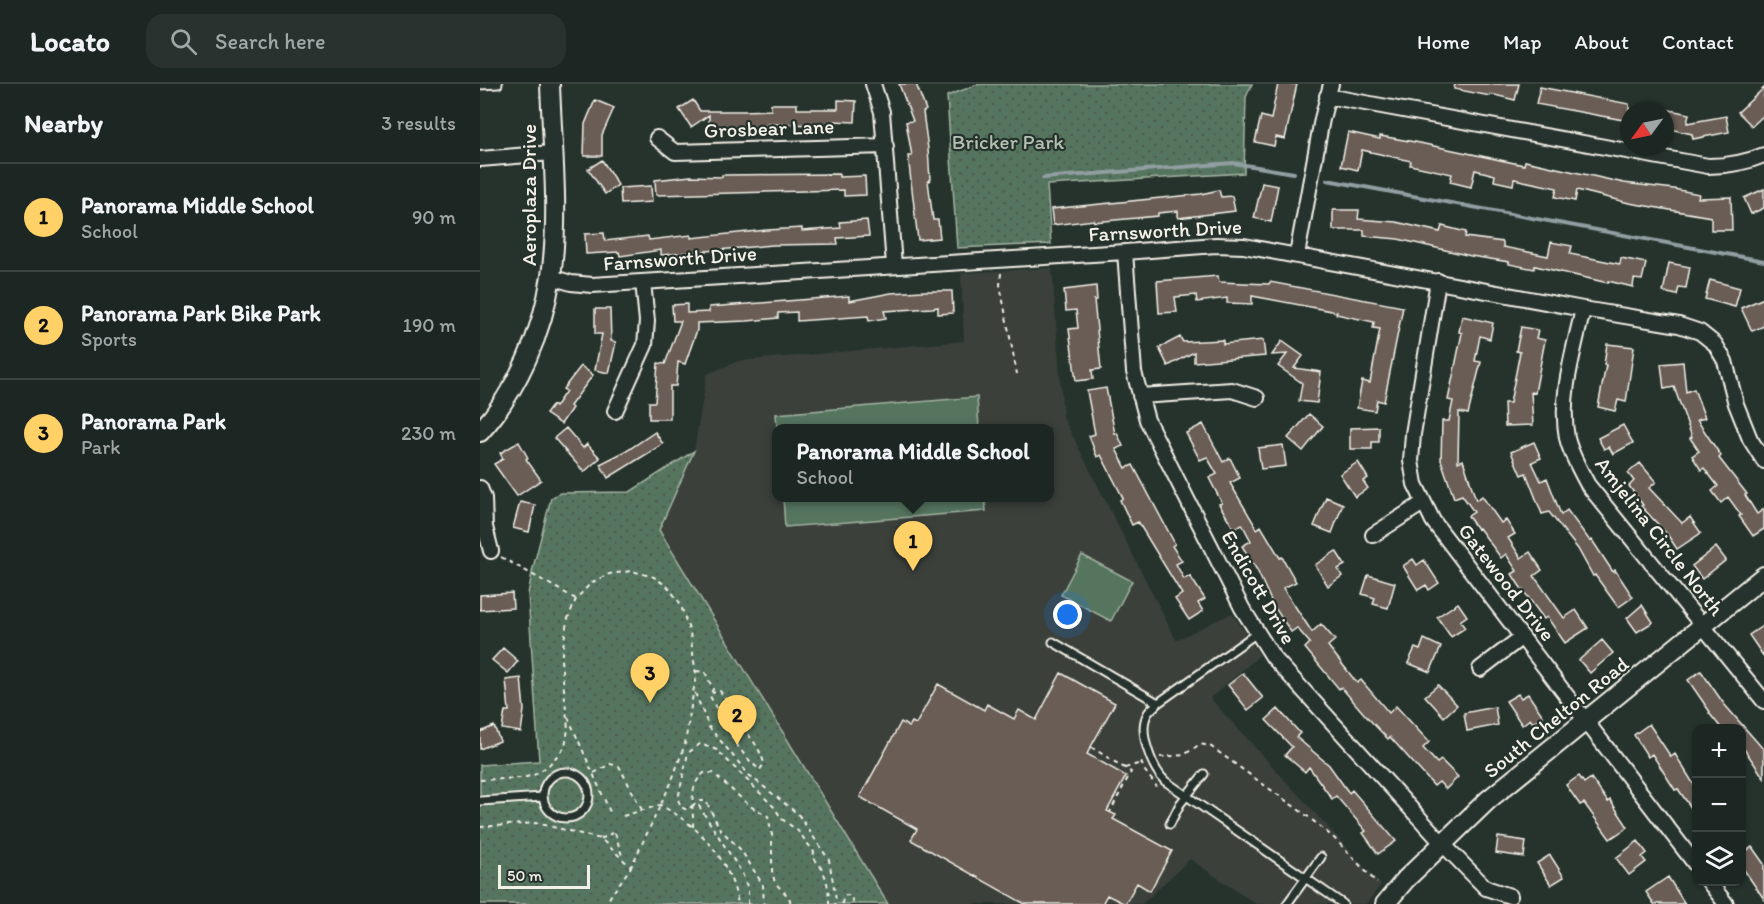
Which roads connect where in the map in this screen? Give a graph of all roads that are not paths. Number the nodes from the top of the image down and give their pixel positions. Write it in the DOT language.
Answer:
graph roads {
  1 [pos="498,84"];
  2 [pos="550,84"];
  3 [pos="873,84"];
  4 [pos="480,85"];
  5 [pos="1329,90"];
  6 [pos="657,138"];
  7 [pos="886,146"];
  8 [pos="552,153"];
  9 [pos="1764,155"];
  10 [pos="480,159"];
  11 [pos="1125,252"];
  12 [pos="1297,255"];
  13 [pos="894,265"];
  14 [pos="551,277"];
  15 [pos="1438,281"];
  16 [pos="643,282"];
  17 [pos="1583,309"];
  18 [pos="1140,396"];
  19 [pos="1257,398"];
  20 [pos="615,411"];
  21 [pos="480,432"];
  22 [pos="1764,461"];
  23 [pos="480,488"];
  24 [pos="1424,503"];
  25 [pos="1373,535"];
  26 [pos="491,551"];
  27 [pos="1764,576"];
  28 [pos="1703,626"];
  29 [pos="1257,633"];
  30 [pos="1522,637"];
  31 [pos="1053,642"];
  32 [pos="1480,669"];
  33 [pos="1764,701"];
  34 [pos="1158,703"];
  35 [pos="1587,721"];
  36 [pos="1204,774"];
  37 [pos="543,796"];
  38 [pos="1187,796"];
  39 [pos="480,801"];
  40 [pos="1170,824"];
  41 [pos="1442,843"];
  42 [pos="1321,857"];
  43 [pos="1692,860"];
  44 [pos="1306,879"];
  45 [pos="1712,886"];
  46 [pos="1510,896"];
  47 [pos="1287,904"];
  48 [pos="1342,904"];
  49 [pos="1385,904"];
  50 [pos="1726,904"];
  1 -- 4 [label="lane"];
  2 -- 8 [label="main road, Aeroplaza Drive"];
  3 -- 7 [label="street"];
  5 -- 9 [label="street"];
  5 -- 12 [label="street"];
  6 -- 7 [label="street, Grosbear Lane"];
  7 -- 13 [label="street"];
  8 -- 10 [label="street"];
  8 -- 14 [label="main road, Aeroplaza Drive"];
  11 -- 12 [label="street, Farnsworth Drive"];
  11 -- 13 [label="street, Farnsworth Drive"];
  11 -- 18 [label="street, Endicott Drive"];
  12 -- 15 [label="street, Farnsworth Drive"];
  13 -- 16 [label="street, Farnsworth Drive"];
  14 -- 16 [label="street, Farnsworth Drive"];
  14 -- 21 [label="main road, Aeroplaza Drive"];
  15 -- 17 [label="street, Farnsworth Drive"];
  15 -- 24 [label="street, Gatewood Drive"];
  16 -- 20 [label="street"];
  17 -- 22 [label="street, Farnsworth Drive"];
  17 -- 28 [label="street, Amjelina Circle North"];
  18 -- 19 [label="street"];
  18 -- 29 [label="street, Endicott Drive"];
  23 -- 26 [label="street"];
  24 -- 25 [label="street"];
  24 -- 30 [label="street, Gatewood Drive"];
  27 -- 28 [label="main road, South Chelton Road"];
  28 -- 33 [label="street, Amjelina Circle North"];
  28 -- 35 [label="main road, South Chelton Road"];
  29 -- 34 [label="lane"];
  29 -- 41 [label="street, Endicott Drive"];
  30 -- 32 [label="street"];
  30 -- 35 [label="street, Gatewood Drive"];
  31 -- 34 [label="lane"];
  34 -- 38 [label="lane"];
  35 -- 41 [label="main road, South Chelton Road"];
  35 -- 43 [label="street, Gatewood Drive"];
  36 -- 38 [label="lane"];
  37 -- 37 [label="lane"];
  37 -- 39 [label="lane"];
  38 -- 40 [label="lane"];
  38 -- 44 [label="lane"];
  41 -- 46 [label="street, Endicott Drive"];
  41 -- 49 [label="main road, South Chelton Road"];
  42 -- 44 [label="lane"];
  44 -- 47 [label="lane"];
  44 -- 48 [label="lane"];
  45 -- 50 [label="street"];
}
